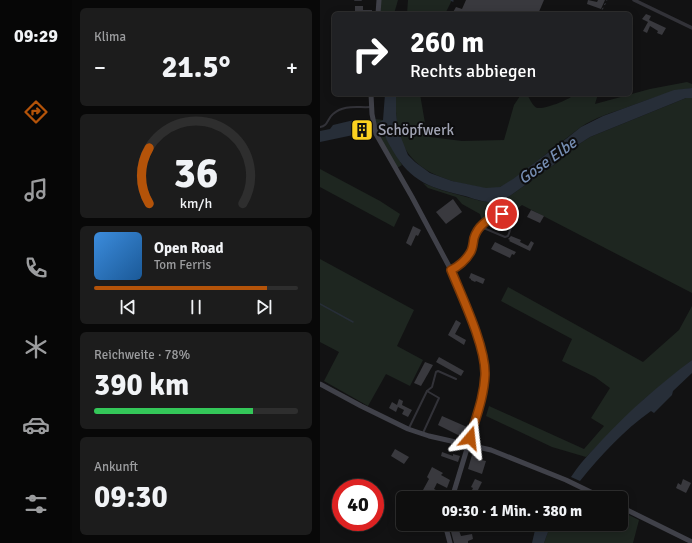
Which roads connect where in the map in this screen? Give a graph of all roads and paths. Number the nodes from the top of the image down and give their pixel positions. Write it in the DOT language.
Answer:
graph roads {
  1 [pos="355,0"];
  2 [pos="361,0"];
  3 [pos="379,0"];
  4 [pos="607,0"];
  5 [pos="634,0"];
  6 [pos="378,12"];
  7 [pos="601,12"];
  8 [pos="692,28"];
  9 [pos="372,96"];
  10 [pos="371,107"];
  11 [pos="320,127"];
  12 [pos="480,227"];
  13 [pos="451,270"];
  14 [pos="456,380"];
  15 [pos="320,384"];
  16 [pos="426,391"];
  17 [pos="409,429"];
  18 [pos="422,434"];
  19 [pos="468,444"];
  20 [pos="454,491"];
  21 [pos="589,491"];
  22 [pos="628,510"];
  23 [pos="447,531"];
  24 [pos="691,542"];
  25 [pos="450,543"];
  1 -- 2 [label="lane"];
  3 -- 6 [label="street"];
  4 -- 7 [label="path"];
  5 -- 8 [label="street"];
  9 -- 10 [label="street"];
  10 -- 11 [label="lane"];
  10 -- 13 [label="street"];
  12 -- 12 [label="lane"];
  12 -- 13 [label="lane"];
  13 -- 19 [label="street"];
  14 -- 16 [label="lane"];
  15 -- 17 [label="street"];
  16 -- 17 [label="lane"];
  16 -- 18 [label="lane"];
  17 -- 18 [label="street"];
  18 -- 19 [label="street"];
  19 -- 20 [label="street"];
  19 -- 21 [label="street"];
  22 -- 24 [label="street"];
  23 -- 25 [label="street"];
}
